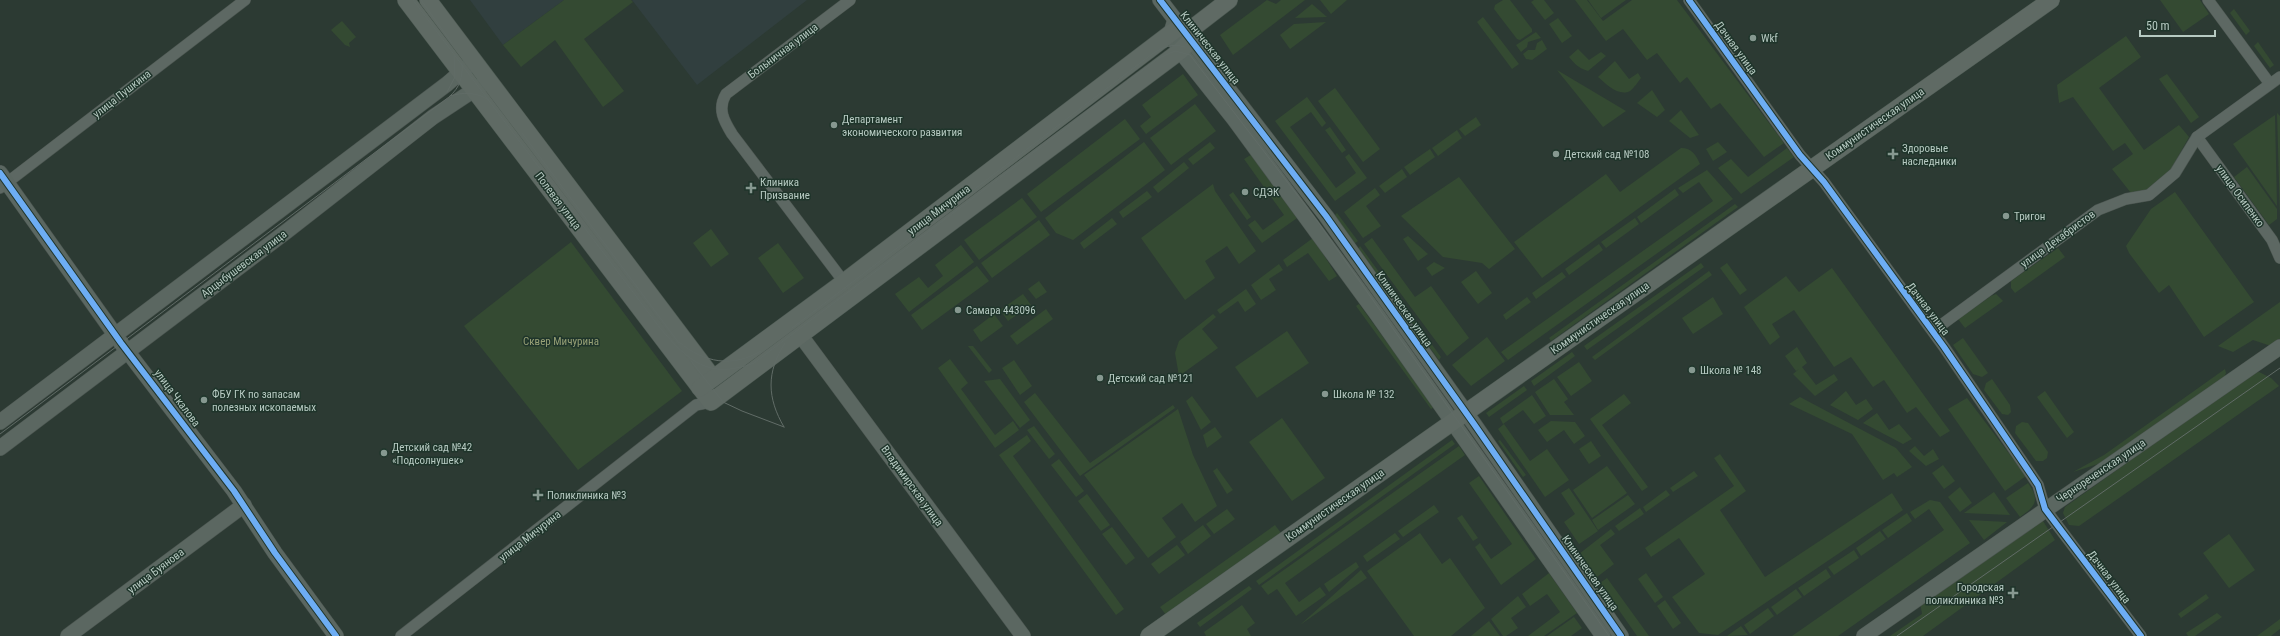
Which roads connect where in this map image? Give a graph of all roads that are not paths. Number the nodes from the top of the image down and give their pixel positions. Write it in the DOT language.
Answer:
graph roads {
  1 [pos="245,0"];
  2 [pos="406,0"];
  3 [pos="428,0"];
  4 [pos="850,0"];
  5 [pos="1160,0"];
  6 [pos="1228,0"];
  7 [pos="1689,0"];
  8 [pos="2051,0"];
  9 [pos="2208,0"];
  10 [pos="1182,33"];
  11 [pos="467,67"];
  12 [pos="2280,77"];
  13 [pos="2270,84"];
  14 [pos="481,85"];
  15 [pos="2197,137"];
  16 [pos="1812,168"];
  17 [pos="2,182"];
  18 [pos="2280,258"];
  19 [pos="844,282"];
  20 [pos="1933,331"];
  21 [pos="116,334"];
  22 [pos="801,336"];
  23 [pos="2280,347"];
  24 [pos="129,352"];
  25 [pos="707,383"];
  26 [pos="704,404"];
  27 [pos="1459,418"];
  28 [pos="0,422"];
  29 [pos="0,448"];
  30 [pos="244,505"];
  31 [pos="2045,509"];
  32 [pos="68,636"];
  33 [pos="336,636"];
  34 [pos="401,636"];
  35 [pos="1023,636"];
  36 [pos="1149,636"];
  37 [pos="1603,636"];
  38 [pos="1622,636"];
  39 [pos="1864,636"];
  40 [pos="2141,636"];
  1 -- 17 [label="street, улица Пушкина"];
  2 -- 11 [label="main road, Полевая улица"];
  3 -- 11 [label="main road, Полевая улица"];
  4 -- 19 [label="street, Больничная улица"];
  5 -- 10 [label="street, Клиническая улица"];
  6 -- 10 [label="main road, улица Мичурина"];
  7 -- 16 [label="street, Дачная улица"];
  8 -- 16 [label="main road, Коммунистическая улица"];
  9 -- 13 [label="street"];
  10 -- 19 [label="main road, улица Мичурина"];
  10 -- 22 [label="main road, улица Мичурина"];
  10 -- 27 [label="street, Клиническая улица"];
  11 -- 14 [label="main road, Полевая улица"];
  11 -- 21 [label="street, Арцыбушевская улица"];
  12 -- 13 [label="street"];
  13 -- 15 [label="street"];
  14 -- 24 [label="street, Арцыбушевская улица"];
  14 -- 25 [label="main road, Полевая улица"];
  15 -- 18 [label="street, улица Осипенко"];
  15 -- 20 [label="street, улица Декабристов"];
  16 -- 20 [label="street, Дачная улица"];
  16 -- 27 [label="main road, Коммунистическая улица"];
  17 -- 21 [label="street, улица Чкалова"];
  19 -- 25 [label="main road, улица Мичурина"];
  20 -- 31 [label="street, Дачная улица"];
  21 -- 24 [label="street, улица Чкалова"];
  21 -- 28 [label="street, Арцыбушевская улица"];
  22 -- 26 [label="main road, улица Мичурина"];
  22 -- 35 [label="street, Владимирская улица"];
  23 -- 31 [label="street, Чернореченская улица"];
  24 -- 29 [label="street, Арцыбушевская улица"];
  24 -- 30 [label="street, улица Чкалова"];
  25 -- 26 [label="main road, Полевая улица"];
  26 -- 34 [label="street, улица Мичурина"];
  27 -- 36 [label="main road, Коммунистическая улица"];
  27 -- 37 [label="street, Клиническая улица"];
  27 -- 38 [label="street, Клиническая улица"];
  30 -- 32 [label="street, улица Буянова"];
  30 -- 33 [label="street, улица Чкалова"];
  31 -- 39 [label="street, Чернореченская улица"];
  31 -- 40 [label="street, Дачная улица"];
}
